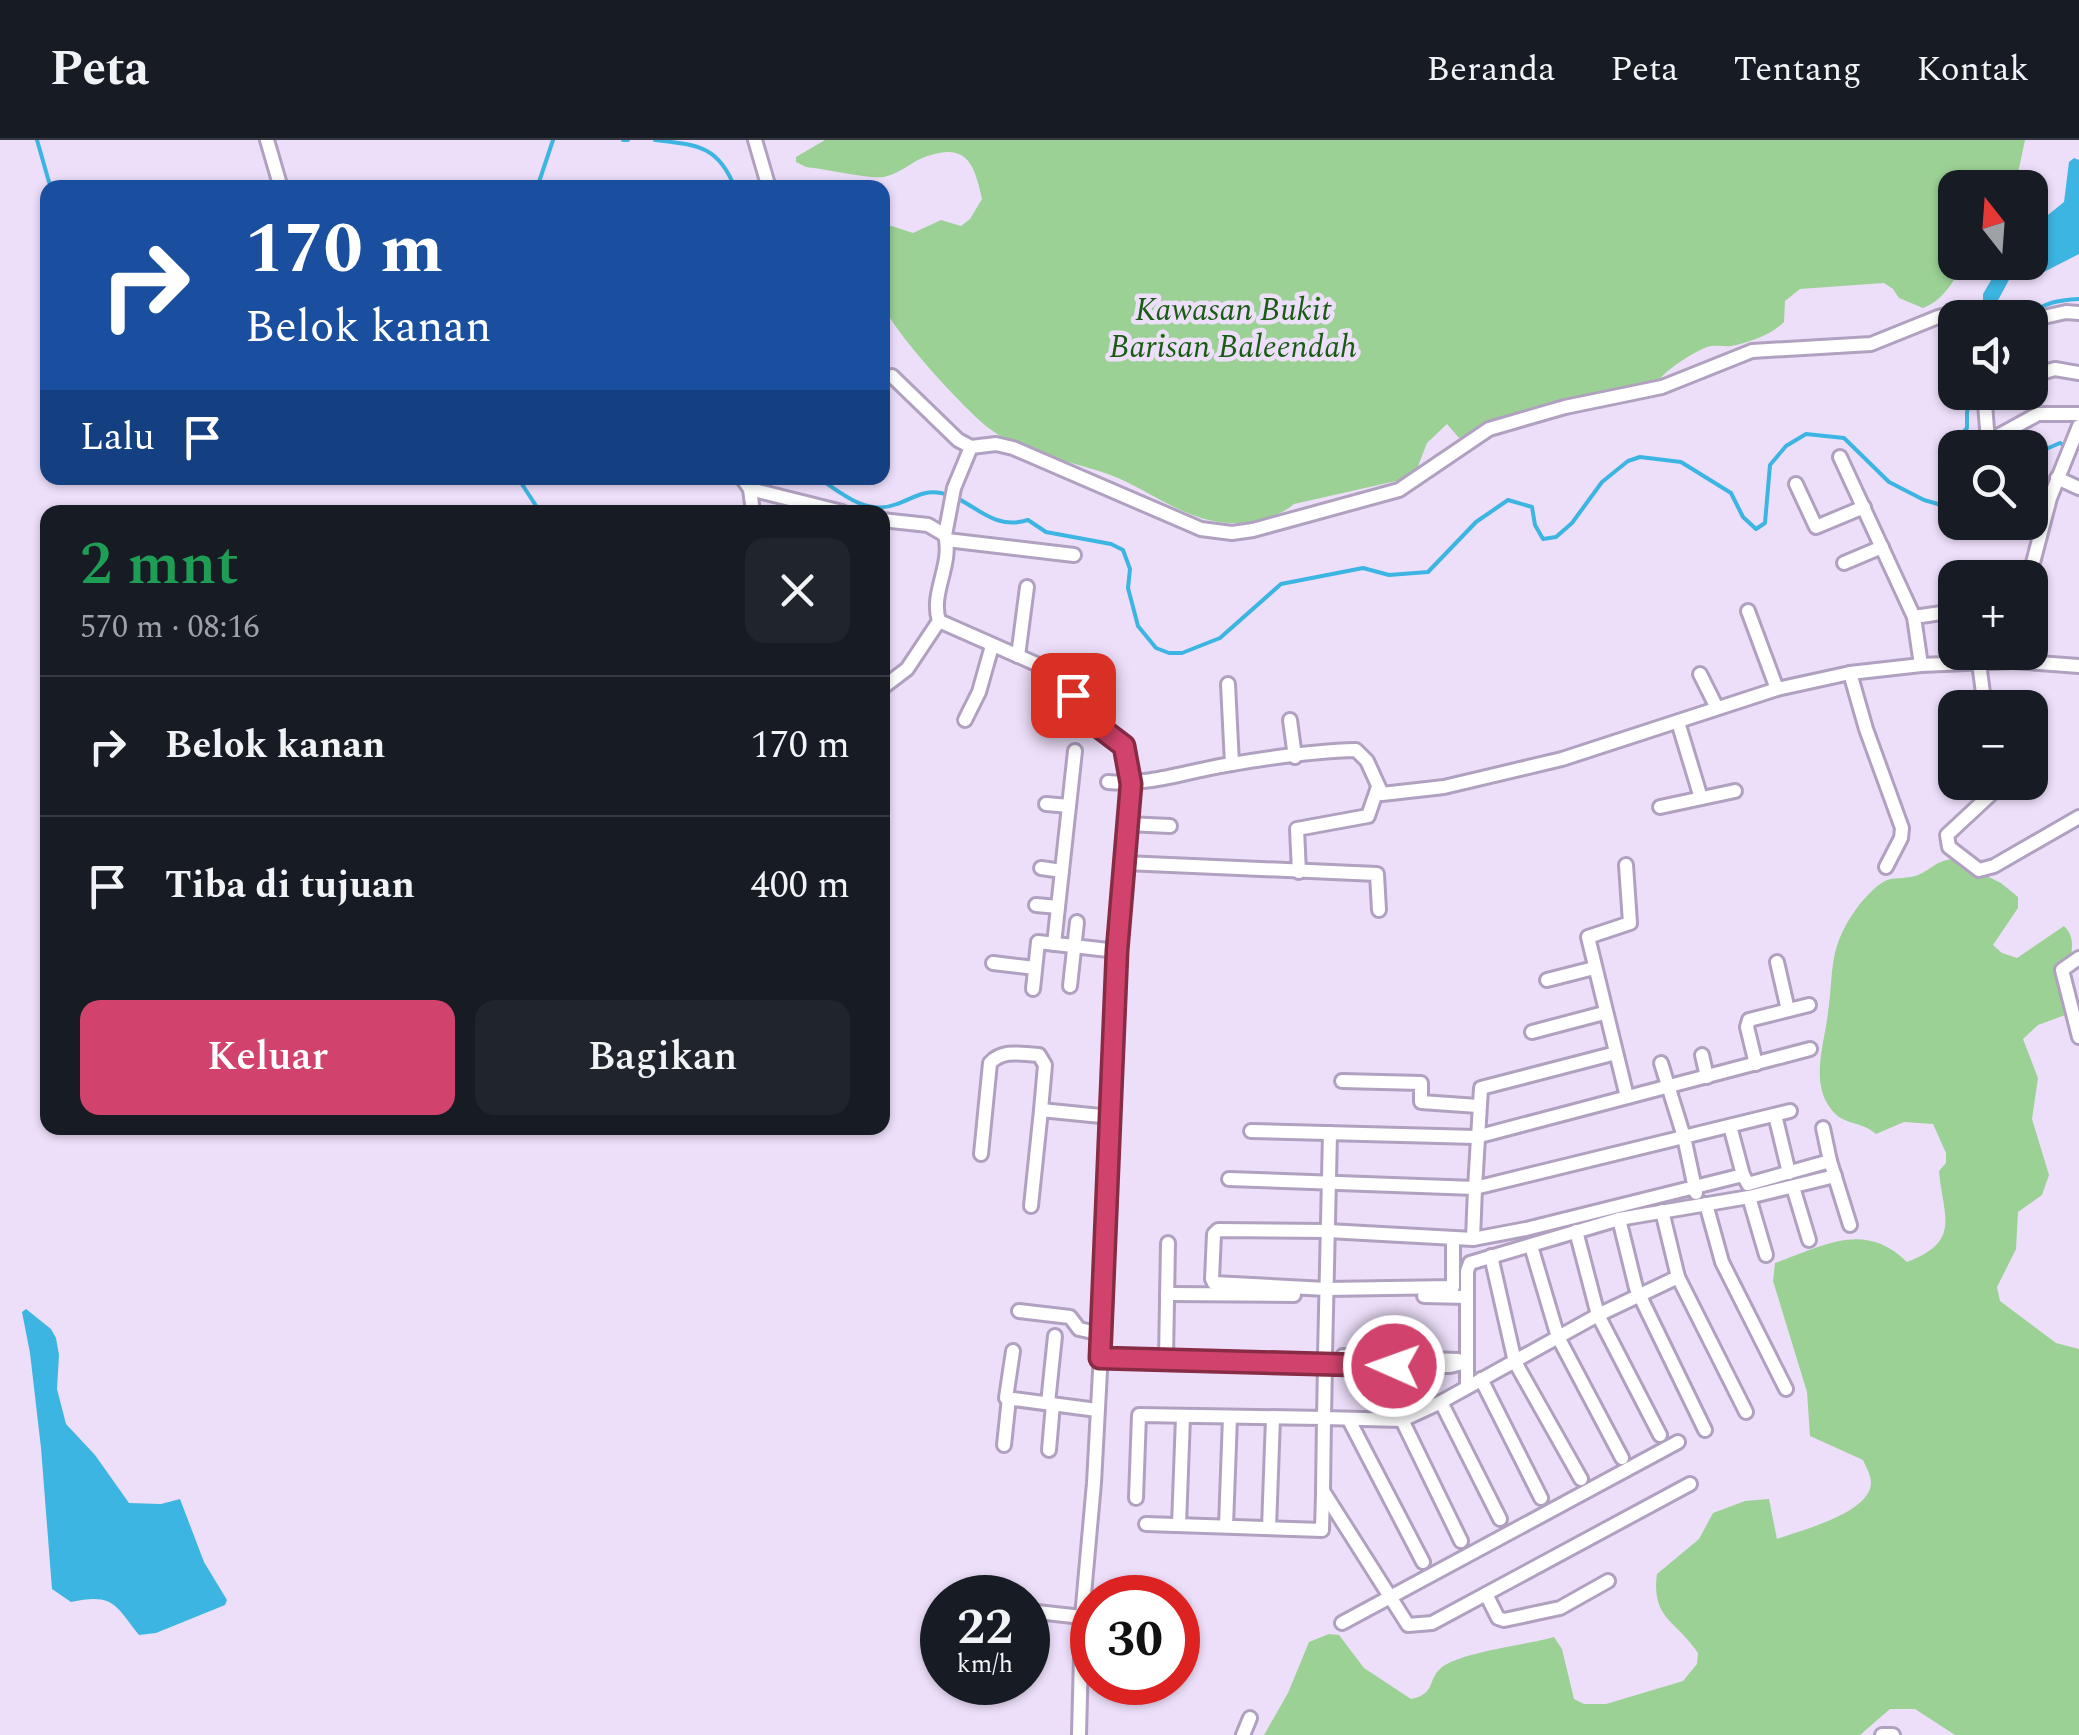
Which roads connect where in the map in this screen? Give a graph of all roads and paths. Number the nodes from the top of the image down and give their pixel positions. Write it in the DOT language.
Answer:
graph roads {
  1 [pos="268,140"];
  2 [pos="755,140"];
  3 [pos="279,180"];
  4 [pos="767,180"];
  5 [pos="2079,313"];
  6 [pos="2048,316"];
  7 [pos="1938,317"];
  8 [pos="2048,370"];
  9 [pos="2079,373"];
  10 [pos="892,376"];
  11 [pos="2079,414"];
  12 [pos="2008,430"];
  13 [pos="2077,432"];
  14 [pos="971,448"];
  15 [pos="1840,457"];
  16 [pos="2058,478"];
  17 [pos="1796,484"];
  18 [pos="753,485"];
  19 [pos="2079,488"];
  20 [pos="819,505"];
  21 [pos="1864,507"];
  22 [pos="890,521"];
  23 [pos="946,538"];
  24 [pos="1882,548"];
  25 [pos="1074,555"];
  26 [pos="2034,560"];
  27 [pos="1844,563"];
  28 [pos="1027,588"];
  29 [pos="1748,611"];
  30 [pos="1938,614"];
  31 [pos="1914,618"];
  32 [pos="939,620"];
  33 [pos="992,646"];
  34 [pos="1018,656"];
  35 [pos="2048,661"];
  36 [pos="1938,664"];
  37 [pos="1921,665"];
  38 [pos="2079,666"];
  39 [pos="1050,670"];
  40 [pos="1850,673"];
  41 [pos="1700,674"];
  42 [pos="890,682"];
  43 [pos="1228,684"];
  44 [pos="1777,690"];
  45 [pos="1045,705"];
  46 [pos="1717,708"];
  47 [pos="965,720"];
  48 [pos="1290,720"];
  49 [pos="1678,722"];
  50 [pos="1075,750"];
  51 [pos="1295,757"];
  52 [pos="1232,764"];
  53 [pos="1108,782"];
  54 [pos="1131,784"];
  55 [pos="1378,787"];
  56 [pos="1735,791"];
  57 [pos="1701,798"];
  58 [pos="1985,800"];
  59 [pos="1046,804"];
  60 [pos="1069,806"];
  61 [pos="1660,807"];
  62 [pos="2079,817"];
  63 [pos="1127,824"];
  64 [pos="1170,826"];
  65 [pos="1125,863"];
  66 [pos="1626,865"];
  67 [pos="1041,868"];
  68 [pos="1886,868"];
  69 [pos="1062,870"];
  70 [pos="1299,872"];
  71 [pos="1036,905"];
  72 [pos="1058,908"];
  73 [pos="1379,910"];
  74 [pos="1077,922"];
  75 [pos="1054,944"];
  76 [pos="1074,946"];
  77 [pos="1117,951"];
  78 [pos="2079,958"];
  79 [pos="1776,962"];
  80 [pos="993,963"];
  81 [pos="1035,968"];
  82 [pos="1594,968"];
  83 [pos="1546,980"];
  84 [pos="1070,986"];
  85 [pos="1033,989"];
  86 [pos="1808,1005"];
  87 [pos="1788,1010"];
  88 [pos="1604,1013"];
  89 [pos="1532,1032"];
  90 [pos="2079,1037"];
  91 [pos="1810,1049"];
  92 [pos="1616,1054"];
  93 [pos="1702,1055"];
  94 [pos="1661,1063"];
  95 [pos="1756,1064"];
  96 [pos="1707,1077"];
  97 [pos="1342,1081"];
  98 [pos="1666,1088"];
  99 [pos="1627,1098"];
  100 [pos="1478,1106"];
  101 [pos="1040,1110"];
  102 [pos="1790,1112"];
  103 [pos="1774,1115"];
  104 [pos="1111,1118"];
  105 [pos="1730,1126"];
  106 [pos="1823,1128"];
  107 [pos="1251,1131"];
  108 [pos="1330,1133"];
  109 [pos="1476,1136"];
  110 [pos="1684,1137"];
  111 [pos="981,1154"];
  112 [pos="1830,1161"];
  113 [pos="1789,1172"];
  114 [pos="1744,1175"];
  115 [pos="1835,1176"];
  116 [pos="1228,1179"];
  117 [pos="1330,1180"];
  118 [pos="1794,1187"];
  119 [pos="1476,1188"];
  120 [pos="1695,1188"];
  121 [pos="1749,1197"];
  122 [pos="1701,1205"];
  123 [pos="1031,1206"];
  124 [pos="1662,1211"];
  125 [pos="1619,1220"];
  126 [pos="1850,1226"];
  127 [pos="1328,1231"];
  128 [pos="1576,1231"];
  129 [pos="1453,1238"];
  130 [pos="1473,1239"];
  131 [pos="1809,1240"];
  132 [pos="1168,1243"];
  133 [pos="1531,1246"];
  134 [pos="1766,1255"];
  135 [pos="1491,1256"];
  136 [pos="1678,1277"];
  137 [pos="1325,1292"];
  138 [pos="1167,1294"];
  139 [pos="1639,1295"];
  140 [pos="1467,1296"];
  141 [pos="1018,1311"];
  142 [pos="1598,1316"];
  143 [pos="1102,1334"];
  144 [pos="1055,1336"];
  145 [pos="1558,1337"];
  146 [pos="1012,1351"];
  147 [pos="1100,1354"];
  148 [pos="1166,1356"];
  149 [pos="1325,1360"];
  150 [pos="1467,1362"];
  151 [pos="1515,1362"];
  152 [pos="1481,1379"];
  153 [pos="1467,1386"];
  154 [pos="1786,1389"];
  155 [pos="1010,1398"];
  156 [pos="1442,1402"];
  157 [pos="1050,1404"];
  158 [pos="1096,1410"];
  159 [pos="1746,1412"];
  160 [pos="1183,1417"];
  161 [pos="1230,1417"];
  162 [pos="1273,1418"];
  163 [pos="1324,1418"];
  164 [pos="1349,1420"];
  165 [pos="1402,1420"];
  166 [pos="1705,1430"];
  167 [pos="1660,1435"];
  168 [pos="1678,1442"];
  169 [pos="1004,1445"];
  170 [pos="1049,1450"];
  171 [pos="1622,1458"];
  172 [pos="1580,1479"];
  173 [pos="1690,1484"];
  174 [pos="1323,1491"];
  175 [pos="1136,1498"];
  176 [pos="1541,1498"];
  177 [pos="1500,1518"];
  178 [pos="1146,1524"];
  179 [pos="1179,1525"];
  180 [pos="1226,1526"];
  181 [pos="1269,1528"];
  182 [pos="1461,1541"];
  183 [pos="1423,1562"];
  184 [pos="1085,1575"];
  185 [pos="1608,1581"];
  186 [pos="1486,1594"];
  187 [pos="1390,1597"];
  188 [pos="1342,1623"];
  189 [pos="1080,1705"];
  190 [pos="1250,1718"];
  191 [pos="1079,1735"];
  192 [pos="1243,1735"];
  193 [pos="1882,1735"];
  194 [pos="1893,1735"];
  1 -- 3 [label="street"];
  2 -- 4 [label="street"];
  5 -- 6 [label="street"];
  7 -- 14 [label="street"];
  8 -- 9 [label="street"];
  10 -- 14 [label="street"];
  11 -- 12 [label="street"];
  13 -- 16 [label="street"];
  14 -- 23 [label="street"];
  15 -- 21 [label="street"];
  16 -- 19 [label="street"];
  16 -- 26 [label="street"];
  17 -- 21 [label="street"];
  18 -- 20 [label="street"];
  21 -- 24 [label="street"];
  22 -- 23 [label="street"];
  23 -- 25 [label="street"];
  23 -- 32 [label="street"];
  24 -- 27 [label="street"];
  24 -- 31 [label="street"];
  28 -- 34 [label="street"];
  29 -- 44 [label="street"];
  30 -- 31 [label="street"];
  31 -- 37 [label="street"];
  32 -- 33 [label="street"];
  32 -- 42 [label="street"];
  33 -- 34 [label="street"];
  33 -- 47 [label="street"];
  34 -- 39 [label="street"];
  35 -- 38 [label="street"];
  36 -- 37 [label="street"];
  37 -- 40 [label="street"];
  39 -- 45 [label="street"];
  39 -- 54 [label="street"];
  40 -- 44 [label="street"];
  40 -- 68 [label="street"];
  41 -- 46 [label="street"];
  43 -- 52 [label="street"];
  44 -- 46 [label="street"];
  46 -- 49 [label="street"];
  48 -- 51 [label="street"];
  49 -- 55 [label="street"];
  49 -- 57 [label="street"];
  50 -- 60 [label="street"];
  51 -- 52 [label="street"];
  51 -- 55 [label="street"];
  52 -- 54 [label="street"];
  53 -- 54 [label="street"];
  54 -- 63 [label="street"];
  55 -- 70 [label="street"];
  56 -- 57 [label="street"];
  57 -- 61 [label="street"];
  58 -- 62 [label="street"];
  59 -- 60 [label="street"];
  60 -- 69 [label="street"];
  63 -- 64 [label="street"];
  63 -- 65 [label="street"];
  65 -- 70 [label="street"];
  65 -- 77 [label="street"];
  66 -- 82 [label="street"];
  67 -- 69 [label="street"];
  69 -- 72 [label="street"];
  70 -- 73 [label="street"];
  71 -- 72 [label="street"];
  72 -- 75 [label="street"];
  74 -- 76 [label="street"];
  75 -- 76 [label="street"];
  75 -- 81 [label="street"];
  76 -- 77 [label="street"];
  76 -- 84 [label="street"];
  77 -- 104 [label="street"];
  78 -- 90 [label="street"];
  79 -- 87 [label="street"];
  80 -- 81 [label="street"];
  81 -- 85 [label="street"];
  82 -- 83 [label="street"];
  82 -- 88 [label="street"];
  86 -- 87 [label="street"];
  87 -- 95 [label="street"];
  88 -- 89 [label="street"];
  88 -- 92 [label="street"];
  91 -- 95 [label="street"];
  92 -- 99 [label="street"];
  92 -- 100 [label="street"];
  93 -- 96 [label="street"];
  94 -- 98 [label="street"];
  95 -- 96 [label="street"];
  96 -- 98 [label="street"];
  97 -- 100 [label="street"];
  98 -- 99 [label="street"];
  98 -- 110 [label="street"];
  99 -- 109 [label="street"];
  100 -- 109 [label="street"];
  101 -- 104 [label="street"];
  101 -- 111 [label="street"];
  101 -- 123 [label="street"];
  102 -- 103 [label="street"];
  103 -- 105 [label="street"];
  103 -- 113 [label="street"];
  104 -- 143 [label="street"];
  105 -- 110 [label="street"];
  105 -- 114 [label="street"];
  106 -- 112 [label="street"];
  107 -- 108 [label="street"];
  108 -- 109 [label="street"];
  108 -- 117 [label="street"];
  109 -- 119 [label="street"];
  110 -- 119 [label="street"];
  110 -- 120 [label="street"];
  112 -- 113 [label="street"];
  112 -- 115 [label="street"];
  113 -- 114 [label="street"];
  114 -- 120 [label="street"];
  115 -- 118 [label="street"];
  115 -- 126 [label="street"];
  116 -- 117 [label="street"];
  117 -- 119 [label="street"];
  117 -- 127 [label="street"];
  118 -- 121 [label="street"];
  118 -- 131 [label="street"];
  119 -- 130 [label="street"];
  120 -- 122 [label="street"];
  120 -- 130 [label="street"];
  121 -- 122 [label="street"];
  121 -- 134 [label="street"];
  122 -- 124 [label="street"];
  122 -- 154 [label="street"];
  124 -- 125 [label="street"];
  124 -- 136 [label="street"];
  125 -- 128 [label="street"];
  125 -- 139 [label="street"];
  127 -- 129 [label="street"];
  127 -- 137 [label="street"];
  127 -- 137 [label="street"];
  128 -- 133 [label="street"];
  128 -- 142 [label="street"];
  129 -- 130 [label="street"];
  129 -- 137 [label="street"];
  132 -- 138 [label="street"];
  133 -- 135 [label="street"];
  133 -- 145 [label="street"];
  135 -- 140 [label="street"];
  135 -- 151 [label="street"];
  136 -- 139 [label="street"];
  136 -- 159 [label="street"];
  137 -- 138 [label="street"];
  137 -- 140 [label="street"];
  137 -- 149 [label="street"];
  138 -- 148 [label="street"];
  139 -- 142 [label="street"];
  139 -- 166 [label="street"];
  140 -- 150 [label="street"];
  141 -- 143 [label="street"];
  142 -- 145 [label="street"];
  142 -- 167 [label="street"];
  143 -- 147 [label="street"];
  144 -- 157 [label="street"];
  145 -- 151 [label="street"];
  145 -- 171 [label="street"];
  146 -- 155 [label="street"];
  147 -- 148 [label="street"];
  147 -- 158 [label="street"];
  148 -- 149 [label="street"];
  149 -- 150 [label="street"];
  149 -- 163 [label="street"];
  150 -- 153 [label="street"];
  151 -- 152 [label="street"];
  151 -- 172 [label="street"];
  152 -- 153 [label="street"];
  152 -- 176 [label="street"];
  153 -- 156 [label="street"];
  155 -- 157 [label="street"];
  155 -- 169 [label="street"];
  156 -- 165 [label="street"];
  156 -- 177 [label="street"];
  157 -- 158 [label="street"];
  157 -- 170 [label="street"];
  158 -- 184 [label="street"];
  160 -- 161 [label="street"];
  160 -- 175 [label="street"];
  160 -- 179 [label="street"];
  161 -- 162 [label="street"];
  161 -- 180 [label="street"];
  162 -- 163 [label="street"];
  162 -- 181 [label="street"];
  163 -- 164 [label="street"];
  163 -- 174 [label="street"];
  164 -- 165 [label="street"];
  164 -- 183 [label="street"];
  165 -- 182 [label="street"];
  168 -- 187 [label="street"];
  173 -- 186 [label="street"];
  174 -- 181 [label="street"];
  174 -- 187 [label="street"];
  178 -- 179 [label="street"];
  179 -- 180 [label="street"];
  180 -- 181 [label="street"];
  185 -- 186 [label="street"];
  186 -- 187 [label="street"];
  187 -- 188 [label="street"];
  189 -- 191 [label="street"];
  190 -- 192 [label="street"];
  193 -- 194 [label="street"];
}
